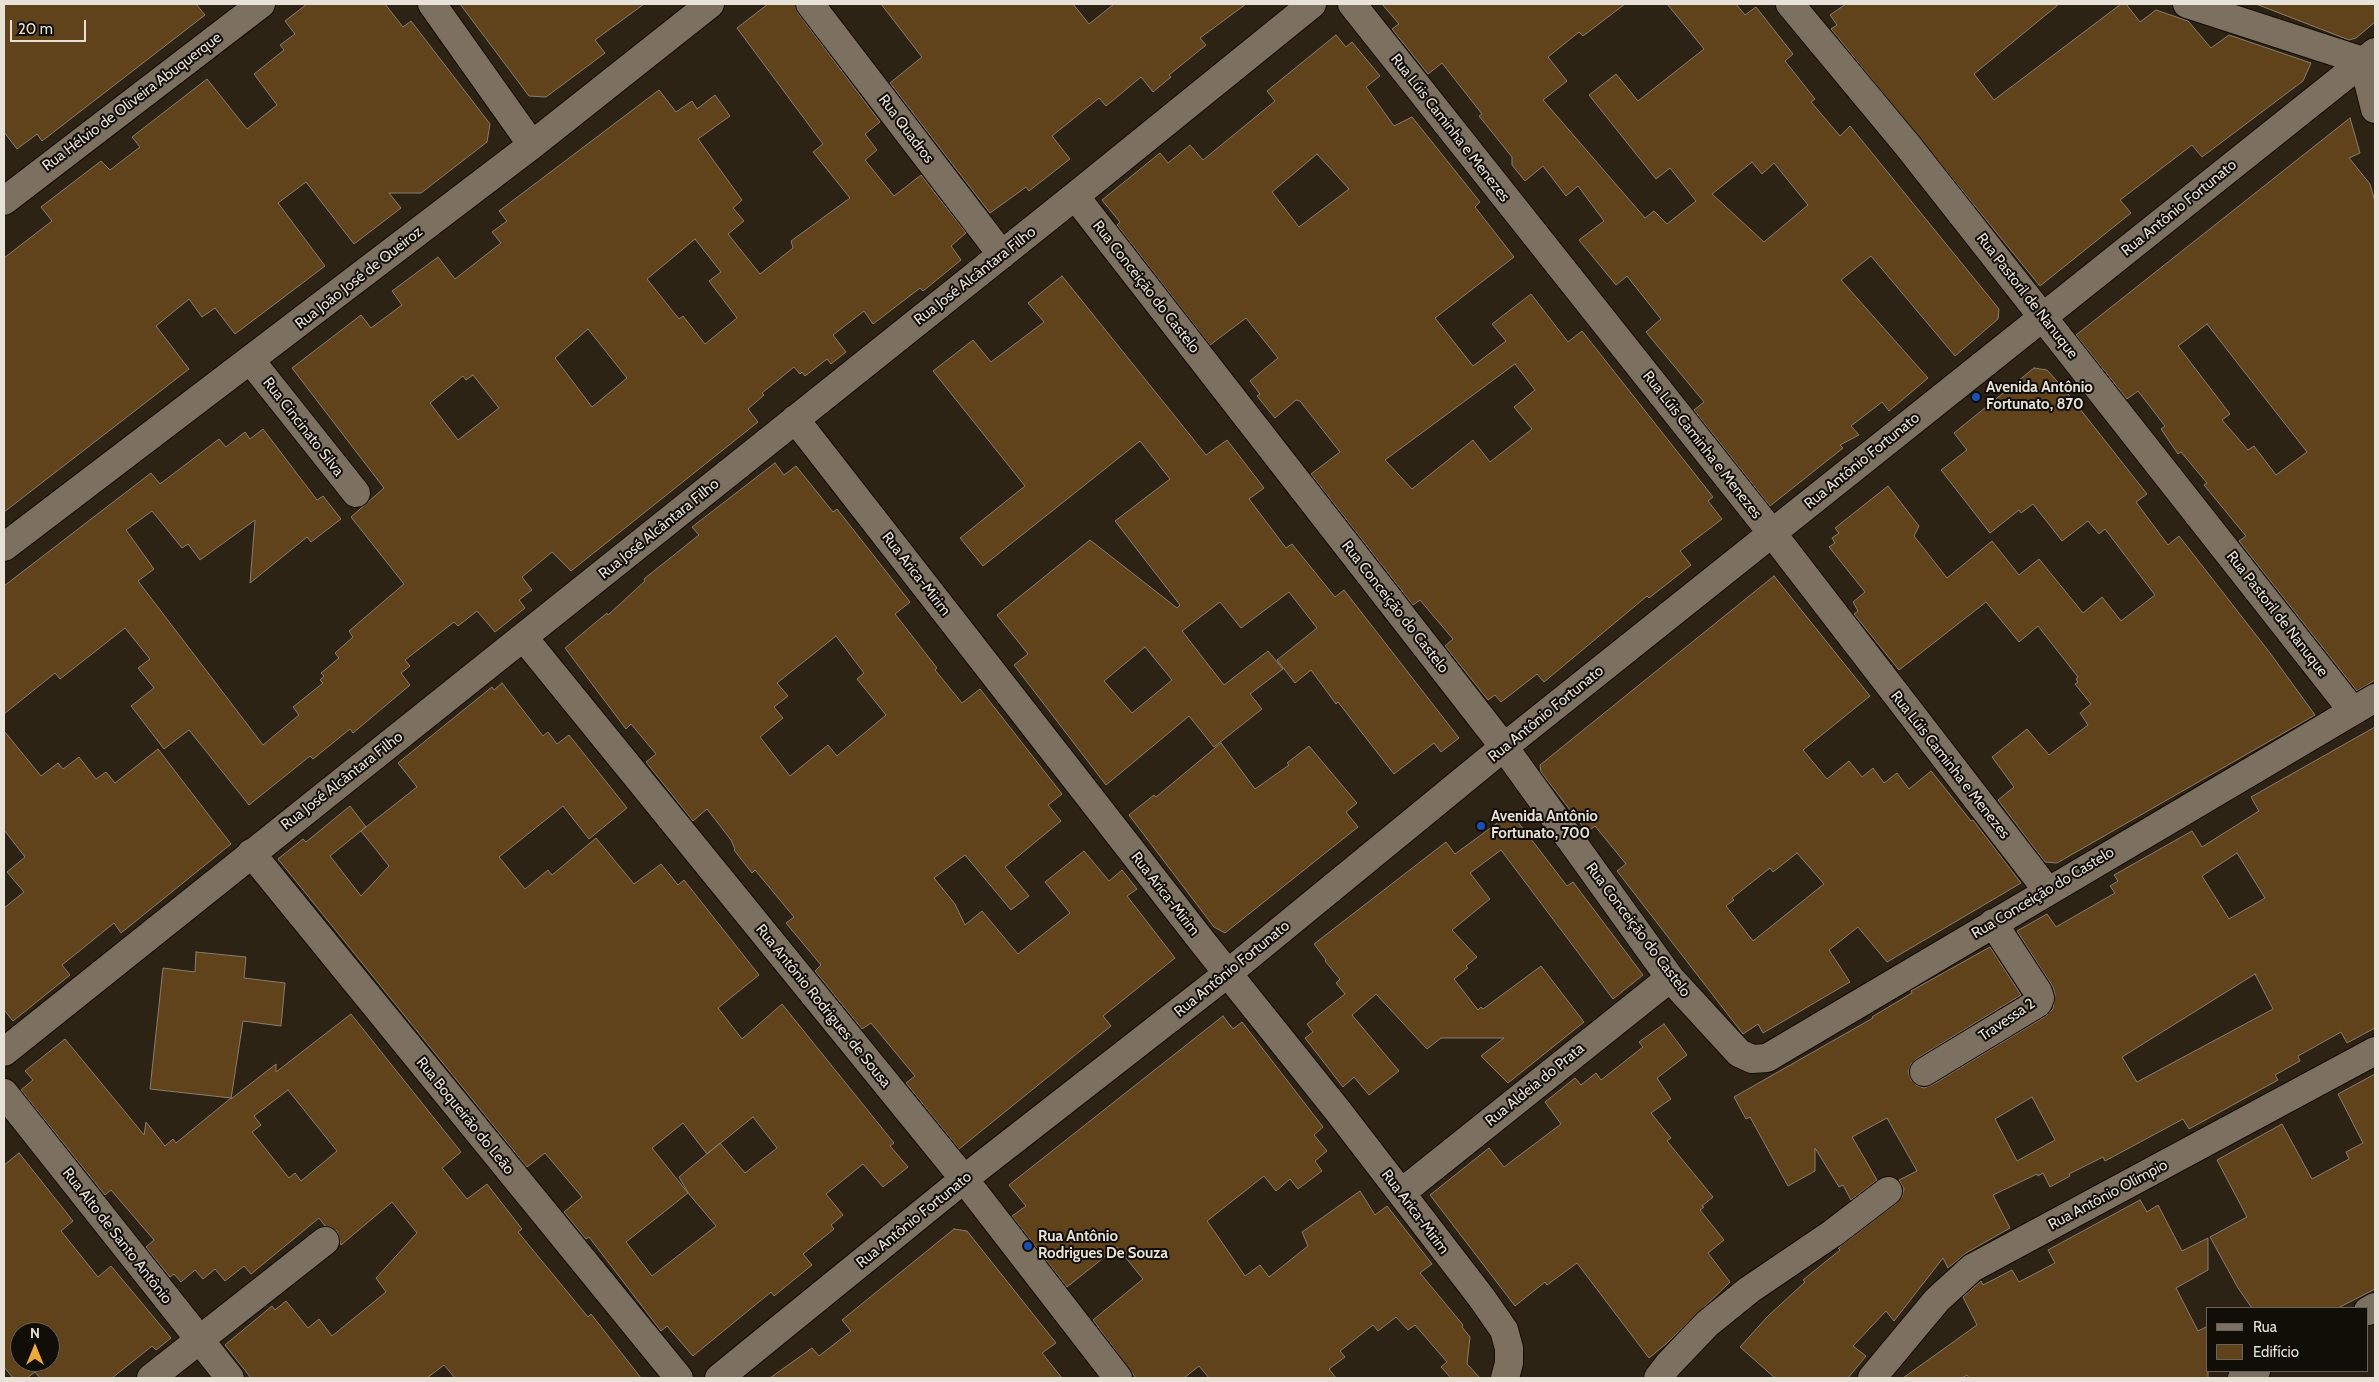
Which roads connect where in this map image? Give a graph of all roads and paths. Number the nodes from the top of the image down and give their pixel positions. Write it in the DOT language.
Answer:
graph roads {
  1 [pos="261,4"];
  2 [pos="432,4"];
  3 [pos="710,4"];
  4 [pos="810,4"];
  5 [pos="1312,4"];
  6 [pos="1352,4"];
  7 [pos="1790,4"];
  8 [pos="2187,4"];
  9 [pos="2369,56"];
  10 [pos="2375,109"];
  11 [pos="532,145"];
  12 [pos="1075,196"];
  13 [pos="4,201"];
  14 [pos="1002,255"];
  15 [pos="2042,316"];
  16 [pos="251,361"];
  17 [pos="795,419"];
  18 [pos="356,493"];
  19 [pos="1772,533"];
  20 [pos="4,547"];
  21 [pos="524,638"];
  22 [pos="2364,704"];
  23 [pos="1504,747"];
  24 [pos="251,853"];
  25 [pos="2047,890"];
  26 [pos="1993,923"];
  27 [pos="1227,974"];
  28 [pos="1670,978"];
  29 [pos="2375,1050"];
  30 [pos="4,1052"];
  31 [pos="1924,1072"];
  32 [pos="4,1093"];
  33 [pos="964,1179"];
  34 [pos="1888,1191"];
  35 [pos="1401,1193"];
  36 [pos="325,1241"];
  37 [pos="199,1339"];
  38 [pos="2254,1372"];
  39 [pos="150,1378"];
  40 [pos="230,1378"];
  41 [pos="679,1378"];
  42 [pos="719,1378"];
  43 [pos="1118,1378"];
  44 [pos="1505,1378"];
  45 [pos="1658,1378"];
  46 [pos="1872,1378"];
  47 [pos="2242,1378"];
  1 -- 13 [label="street, Rua Hélvio de Oliveira Abuquerque"];
  2 -- 11 [label="street"];
  3 -- 11 [label="street, Rua João José de Queiroz"];
  4 -- 14 [label="street, Rua Quadros"];
  5 -- 12 [label="street, Rua José Alcântara Filho"];
  6 -- 19 [label="street, Rua Lúis Caminha e Menezes"];
  7 -- 15 [label="street, Rua Pastoril de Nanuque"];
  8 -- 9 [label="street"];
  9 -- 10 [label="street"];
  9 -- 15 [label="street, Rua Antônio Fortunato"];
  11 -- 16 [label="street, Rua João José de Queiroz"];
  12 -- 14 [label="street, Rua José Alcântara Filho"];
  12 -- 23 [label="street, Rua Conceição do Castelo"];
  14 -- 17 [label="street, Rua José Alcântara Filho"];
  15 -- 19 [label="street, Rua Antônio Fortunato"];
  15 -- 22 [label="street, Rua Pastoril de Nanuque"];
  16 -- 18 [label="street, Rua Cincinato Silva"];
  16 -- 20 [label="street, Rua João José de Queiroz"];
  17 -- 21 [label="street, Rua José Alcântara Filho"];
  17 -- 27 [label="street, Rua Arica-Mirim"];
  19 -- 23 [label="street, Rua Antônio Fortunato"];
  19 -- 25 [label="street, Rua Lúis Caminha e Menezes"];
  21 -- 24 [label="street, Rua José Alcântara Filho"];
  21 -- 33 [label="street, Rua Antônio Rodrigues de Sousa"];
  22 -- 25 [label="street, Rua Conceição do Castelo"];
  23 -- 27 [label="street, Rua Antônio Fortunato"];
  23 -- 28 [label="street, Rua Conceição do Castelo"];
  24 -- 30 [label="street, Rua José Alcântara Filho"];
  24 -- 41 [label="street, Rua Boqueirão do Leão"];
  25 -- 26 [label="street, Rua Conceição do Castelo"];
  26 -- 28 [label="street, Rua Conceição do Castelo"];
  26 -- 31 [label="street, Travessa 2"];
  27 -- 33 [label="street, Rua Antônio Fortunato"];
  27 -- 35 [label="street, Rua Arica-Mirim"];
  28 -- 35 [label="street, Rua Aldeia do Prata"];
  29 -- 46 [label="street, Rua Antônio Olímpio"];
  32 -- 37 [label="street, Rua Alto de Santo Antônio"];
  33 -- 42 [label="street, Rua Antônio Fortunato"];
  33 -- 43 [label="street, Rua Antônio Rodrigues de Sousa"];
  34 -- 45 [label="street"];
  35 -- 44 [label="street, Rua Arica-Mirim"];
  36 -- 37 [label="street"];
  37 -- 39 [label="street"];
  37 -- 40 [label="street, Rua Alto de Santo Antônio"];
  38 -- 47 [label="street"];
}
